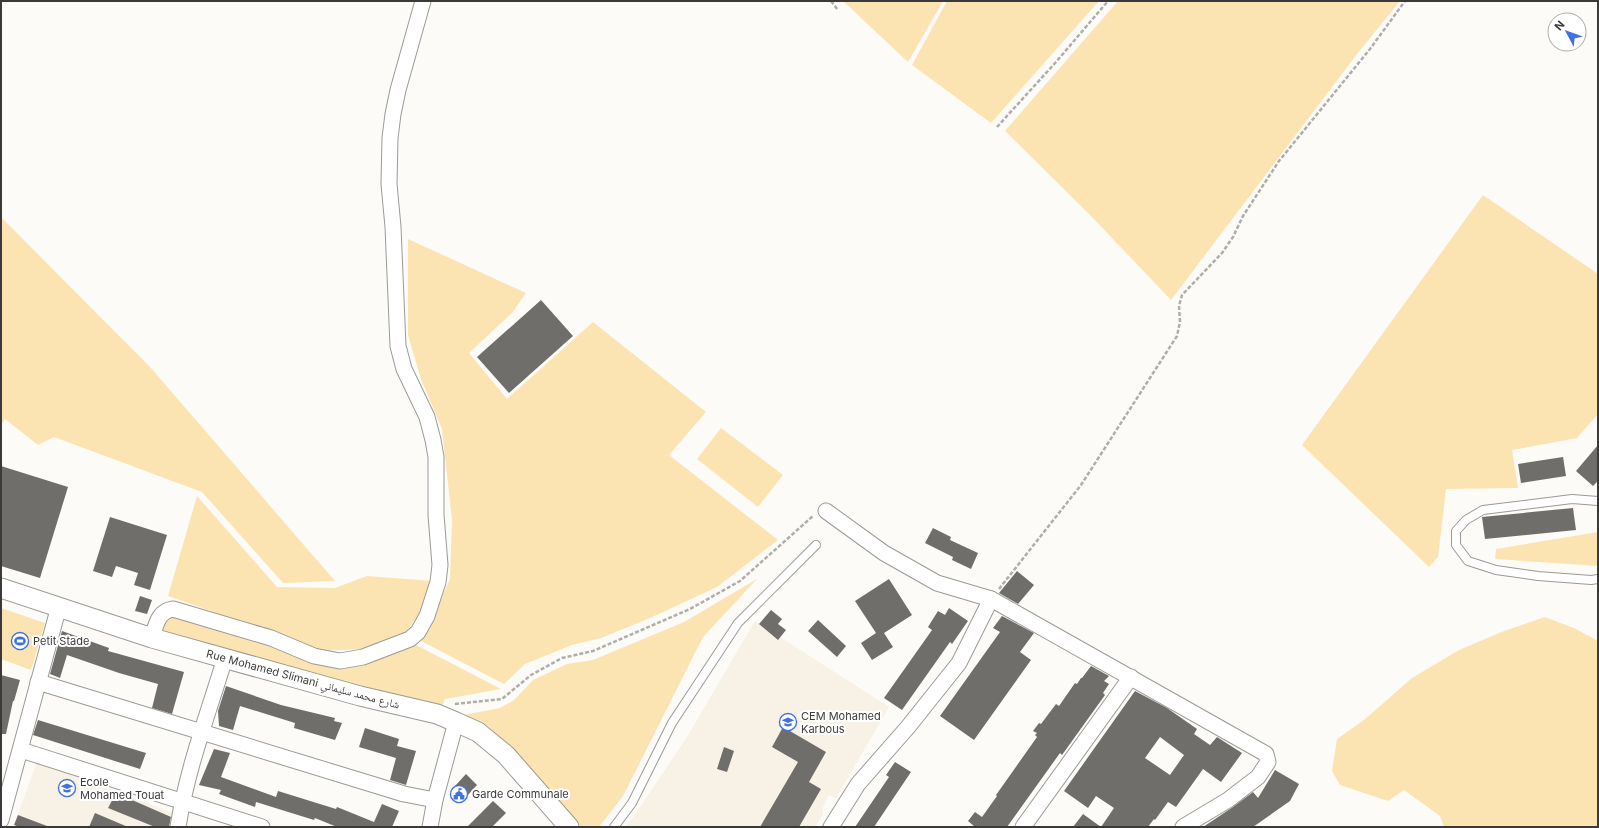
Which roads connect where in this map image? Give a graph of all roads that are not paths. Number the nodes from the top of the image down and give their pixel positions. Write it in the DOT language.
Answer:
graph roads {
  1 [pos="423,1"];
  2 [pos="1598,501"];
  3 [pos="826,511"];
  4 [pos="816,545"];
  5 [pos="1598,579"];
  6 [pos="1,588"];
  7 [pos="991,599"];
  8 [pos="59,606"];
  9 [pos="152,638"];
  10 [pos="225,658"];
  11 [pos="1131,677"];
  12 [pos="38,682"];
  13 [pos="450,719"];
  14 [pos="202,732"];
  15 [pos="21,750"];
  16 [pos="435,800"];
  17 [pos="182,802"];
  18 [pos="1,820"];
  19 [pos="178,827"];
  20 [pos="262,827"];
  21 [pos="430,827"];
  22 [pos="569,827"];
  23 [pos="614,827"];
  24 [pos="831,827"];
  25 [pos="1023,827"];
  26 [pos="1183,827"];
  1 -- 9 [label="street"];
  2 -- 5 [label="lane"];
  3 -- 7 [label="street"];
  4 -- 23 [label="lane"];
  6 -- 8 [label="street, Rue Mohamed Slimani شارع محمد سليماني"];
  7 -- 11 [label="street"];
  7 -- 24 [label="street"];
  8 -- 9 [label="street, Rue Mohamed Slimani شارع محمد سليماني"];
  8 -- 12 [label="street"];
  9 -- 10 [label="street, Rue Mohamed Slimani شارع محمد سليماني"];
  10 -- 13 [label="street, Rue Mohamed Slimani شارع محمد سليماني"];
  10 -- 14 [label="street"];
  11 -- 25 [label="street"];
  11 -- 26 [label="street"];
  12 -- 14 [label="street"];
  12 -- 15 [label="street"];
  13 -- 16 [label="street"];
  13 -- 22 [label="street, Rue Mohamed Slimani شارع محمد سليماني"];
  14 -- 16 [label="street"];
  14 -- 17 [label="street"];
  15 -- 17 [label="street"];
  15 -- 18 [label="street"];
  16 -- 21 [label="street"];
  17 -- 19 [label="street"];
  17 -- 20 [label="street"];
}
